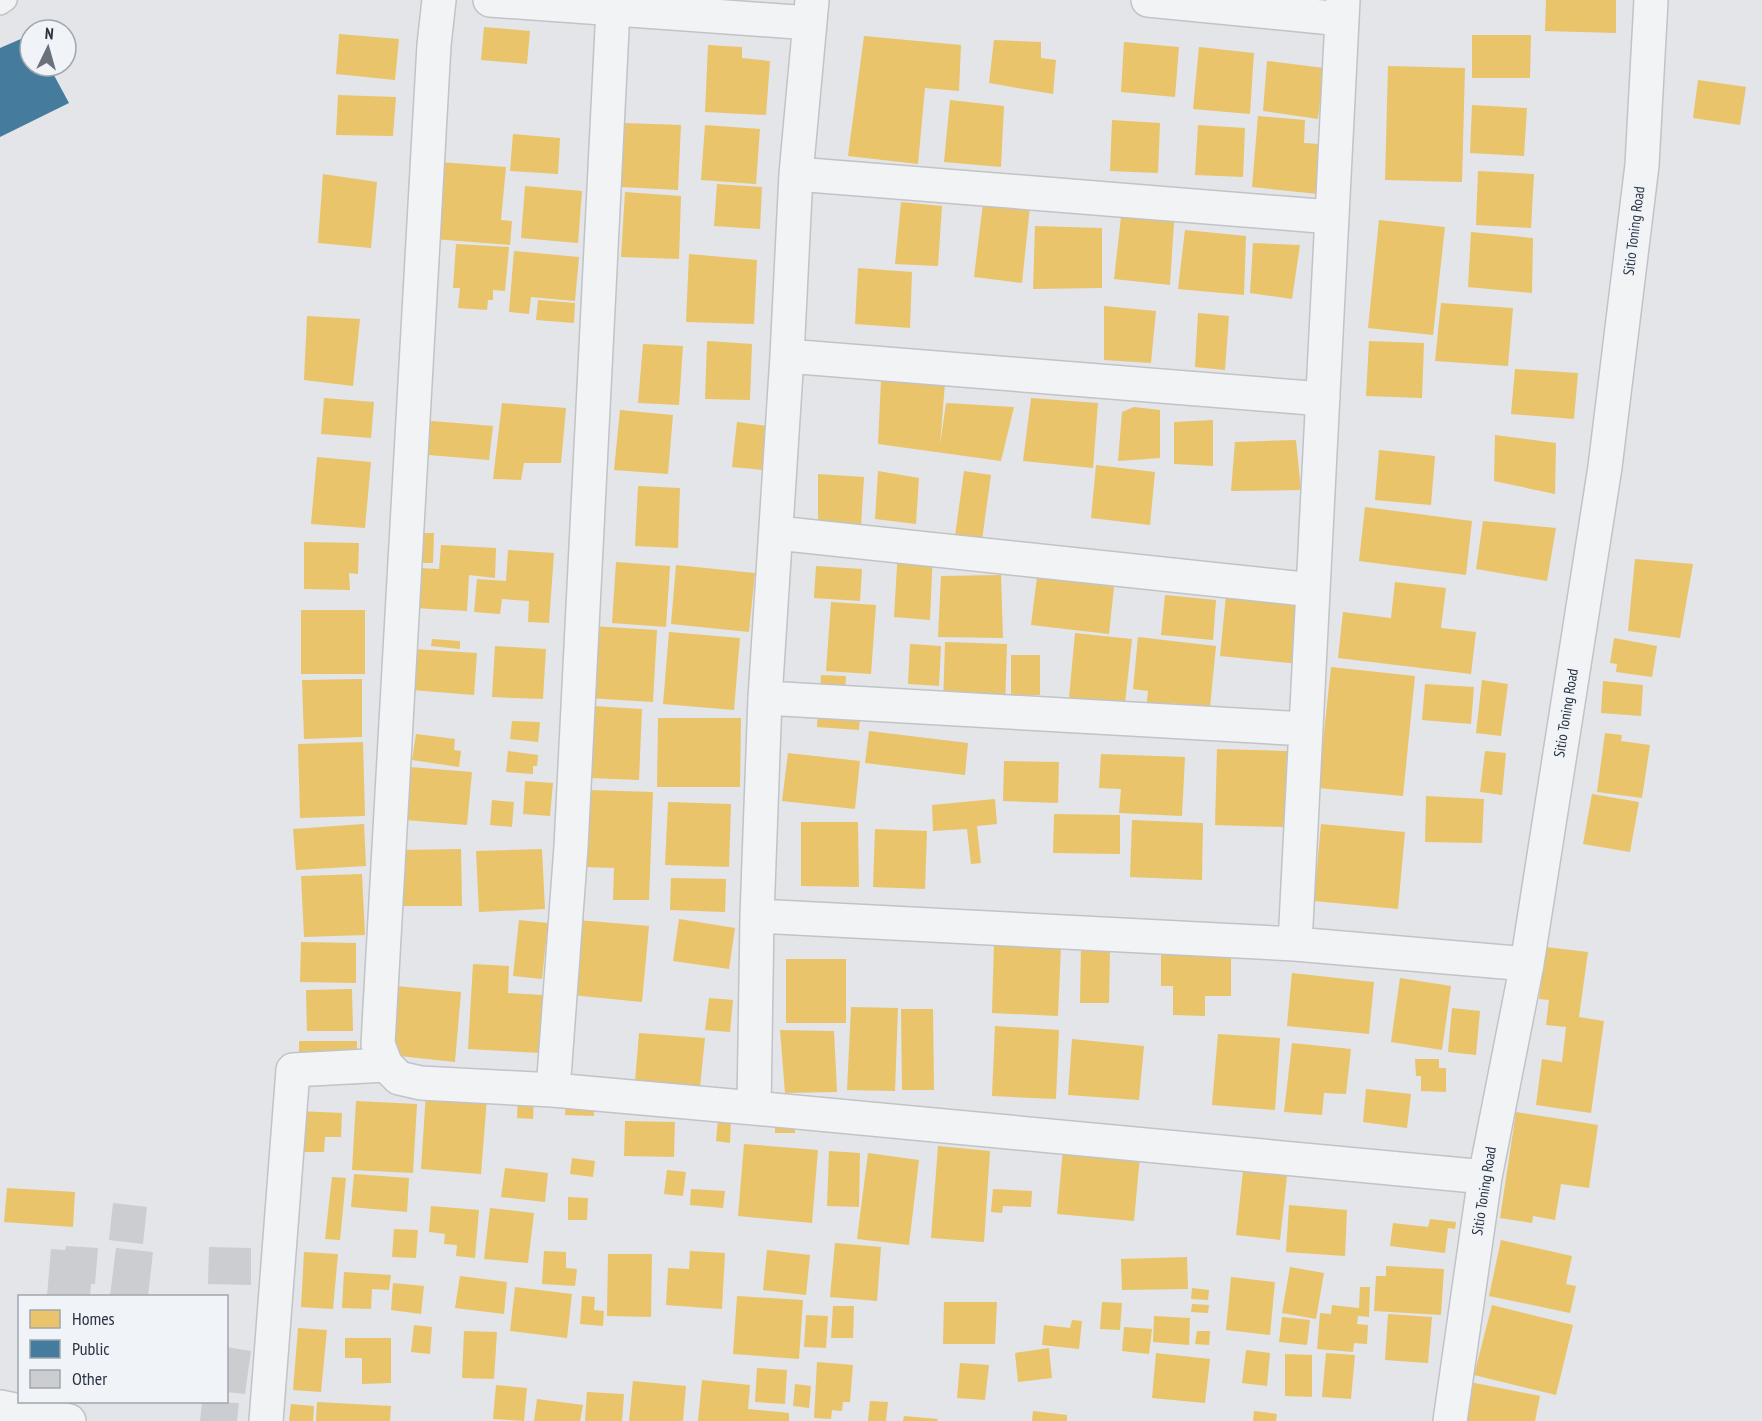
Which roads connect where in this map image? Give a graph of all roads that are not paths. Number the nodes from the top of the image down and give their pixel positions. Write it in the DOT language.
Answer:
graph roads {
  1 [pos="6,0"];
  2 [pos="439,0"];
  3 [pos="490,0"];
  4 [pos="1148,0"];
  5 [pos="1651,0"];
  6 [pos="0,4"];
  7 [pos="613,9"];
  8 [pos="1342,10"];
  9 [pos="811,11"];
  10 [pos="796,174"];
  11 [pos="1332,218"];
  12 [pos="787,356"];
  13 [pos="1323,399"];
  14 [pos="777,533"];
  15 [pos="1313,590"];
  16 [pos="765,698"];
  17 [pos="1306,729"];
  18 [pos="757,916"];
  19 [pos="1295,944"];
  20 [pos="1527,964"];
  21 [pos="386,1065"];
  22 [pos="553,1090"];
  23 [pos="754,1108"];
  24 [pos="1485,1177"];
  25 [pos="0,1407"];
  26 [pos="69,1421"];
  27 [pos="266,1421"];
  28 [pos="1450,1421"];
  1 -- 6 [label="lane"];
  2 -- 21 [label="street"];
  3 -- 7 [label="street"];
  4 -- 8 [label="street"];
  5 -- 20 [label="street, Sitio Toning Road"];
  7 -- 9 [label="street"];
  7 -- 22 [label="street"];
  8 -- 11 [label="street"];
  9 -- 10 [label="street"];
  10 -- 11 [label="street"];
  10 -- 12 [label="street"];
  11 -- 13 [label="street"];
  12 -- 13 [label="street"];
  12 -- 14 [label="street"];
  13 -- 15 [label="street"];
  14 -- 15 [label="street"];
  14 -- 16 [label="street"];
  15 -- 17 [label="street"];
  16 -- 17 [label="street"];
  16 -- 18 [label="street"];
  17 -- 19 [label="street"];
  18 -- 19 [label="street"];
  18 -- 23 [label="street"];
  19 -- 20 [label="street"];
  20 -- 24 [label="street, Sitio Toning Road"];
  21 -- 22 [label="street"];
  21 -- 27 [label="street"];
  22 -- 23 [label="street"];
  23 -- 24 [label="street"];
  24 -- 28 [label="street, Sitio Toning Road"];
  25 -- 26 [label="street"];
}
